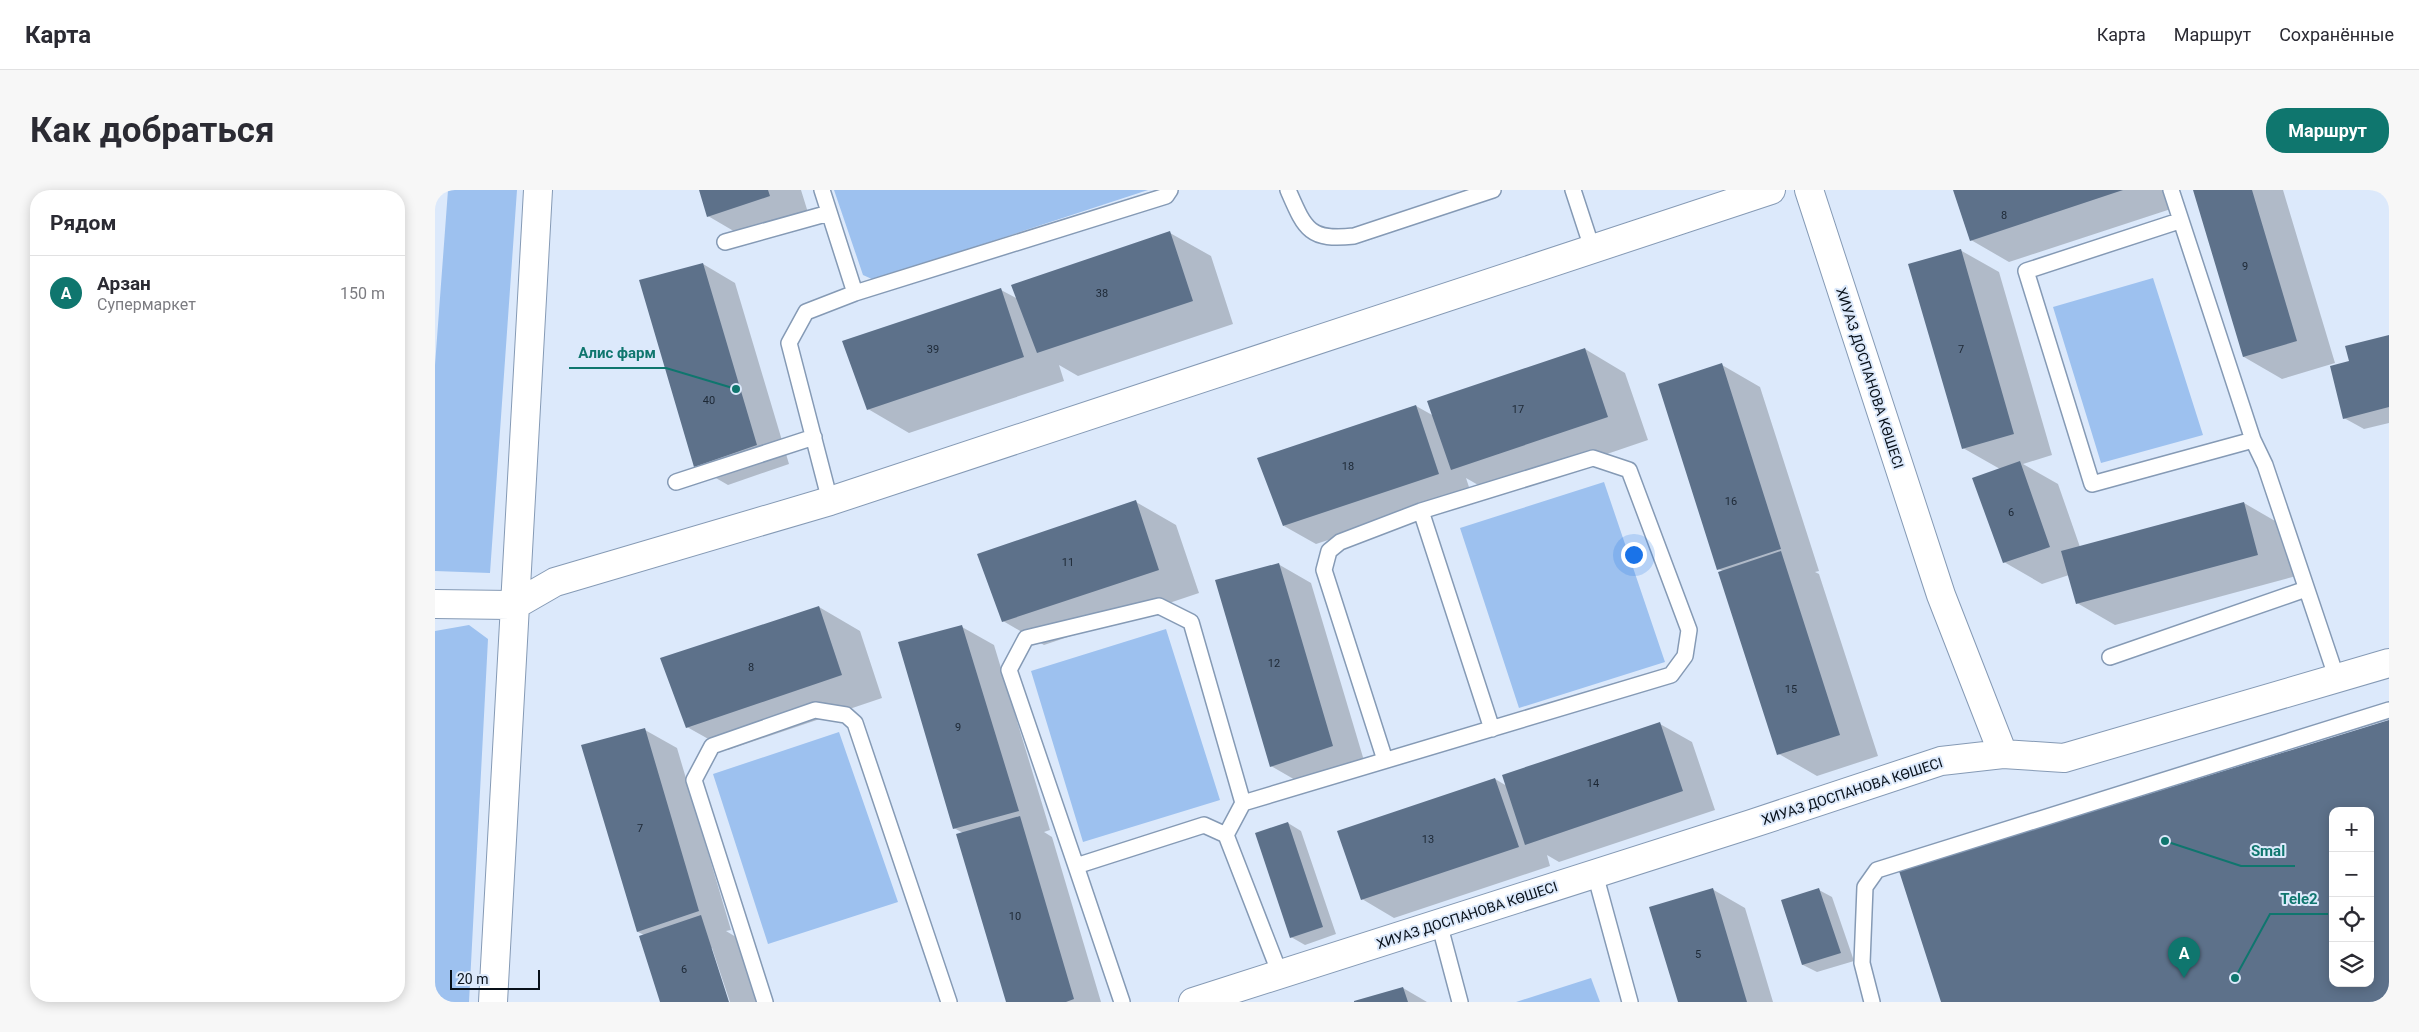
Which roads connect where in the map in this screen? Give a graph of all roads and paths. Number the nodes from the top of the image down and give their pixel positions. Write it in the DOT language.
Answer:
graph roads {
  1 [pos="538,190"];
  2 [pos="822,190"];
  3 [pos="1170,190"];
  4 [pos="1288,190"];
  5 [pos="1493,190"];
  6 [pos="1573,190"];
  7 [pos="1771,190"];
  8 [pos="1809,190"];
  9 [pos="2171,190"];
  10 [pos="829,213"];
  11 [pos="2179,221"];
  12 [pos="725,242"];
  13 [pos="1593,250"];
  14 [pos="855,293"];
  15 [pos="813,437"];
  16 [pos="2253,440"];
  17 [pos="676,482"];
  18 [pos="830,501"];
  19 [pos="1421,511"];
  20 [pos="2306,589"];
  21 [pos="435,604"];
  22 [pos="515,605"];
  23 [pos="2110,657"];
  24 [pos="2389,663"];
  25 [pos="2337,680"];
  26 [pos="2389,710"];
  27 [pos="1492,729"];
  28 [pos="2003,754"];
  29 [pos="1385,760"];
  30 [pos="1243,803"];
  31 [pos="1226,834"];
  32 [pos="1076,866"];
  33 [pos="1595,874"];
  34 [pos="1439,923"];
  35 [pos="1281,974"];
  36 [pos="493,1002"];
  37 [pos="765,1002"];
  38 [pos="949,1002"];
  39 [pos="1123,1002"];
  40 [pos="1193,1002"];
  41 [pos="1460,1002"];
  42 [pos="1629,1002"];
  43 [pos="1872,1002"];
  1 -- 22 [label="street"];
  2 -- 10 [label="lane"];
  3 -- 14 [label="lane"];
  4 -- 5 [label="lane"];
  6 -- 13 [label="lane"];
  7 -- 13 [label="street"];
  8 -- 28 [label="street, ХИУАЗ ДОСПАНОВА КӨШЕСІ"];
  9 -- 11 [label="lane"];
  10 -- 12 [label="lane"];
  10 -- 14 [label="lane"];
  11 -- 16 [label="lane"];
  11 -- 16 [label="lane"];
  13 -- 18 [label="street"];
  14 -- 15 [label="lane"];
  15 -- 17 [label="lane"];
  15 -- 18 [label="lane"];
  16 -- 20 [label="lane"];
  18 -- 22 [label="street"];
  19 -- 27 [label="lane"];
  19 -- 27 [label="lane"];
  19 -- 29 [label="lane"];
  20 -- 23 [label="lane"];
  20 -- 25 [label="lane"];
  21 -- 22 [label="street"];
  22 -- 36 [label="street"];
  24 -- 25 [label="street"];
  25 -- 28 [label="street"];
  26 -- 43 [label="lane"];
  27 -- 29 [label="lane"];
  28 -- 33 [label="street, ХИУАЗ ДОСПАНОВА КӨШЕСІ"];
  29 -- 30 [label="lane"];
  30 -- 31 [label="lane"];
  30 -- 32 [label="lane"];
  31 -- 32 [label="lane"];
  31 -- 35 [label="lane"];
  32 -- 39 [label="lane"];
  33 -- 34 [label="street, ХИУАЗ ДОСПАНОВА КӨШЕСІ"];
  33 -- 42 [label="lane"];
  34 -- 35 [label="street, ХИУАЗ ДОСПАНОВА КӨШЕСІ"];
  34 -- 41 [label="lane"];
  35 -- 40 [label="street, ХИУАЗ ДОСПАНОВА КӨШЕСІ"];
  37 -- 38 [label="lane"];
}
